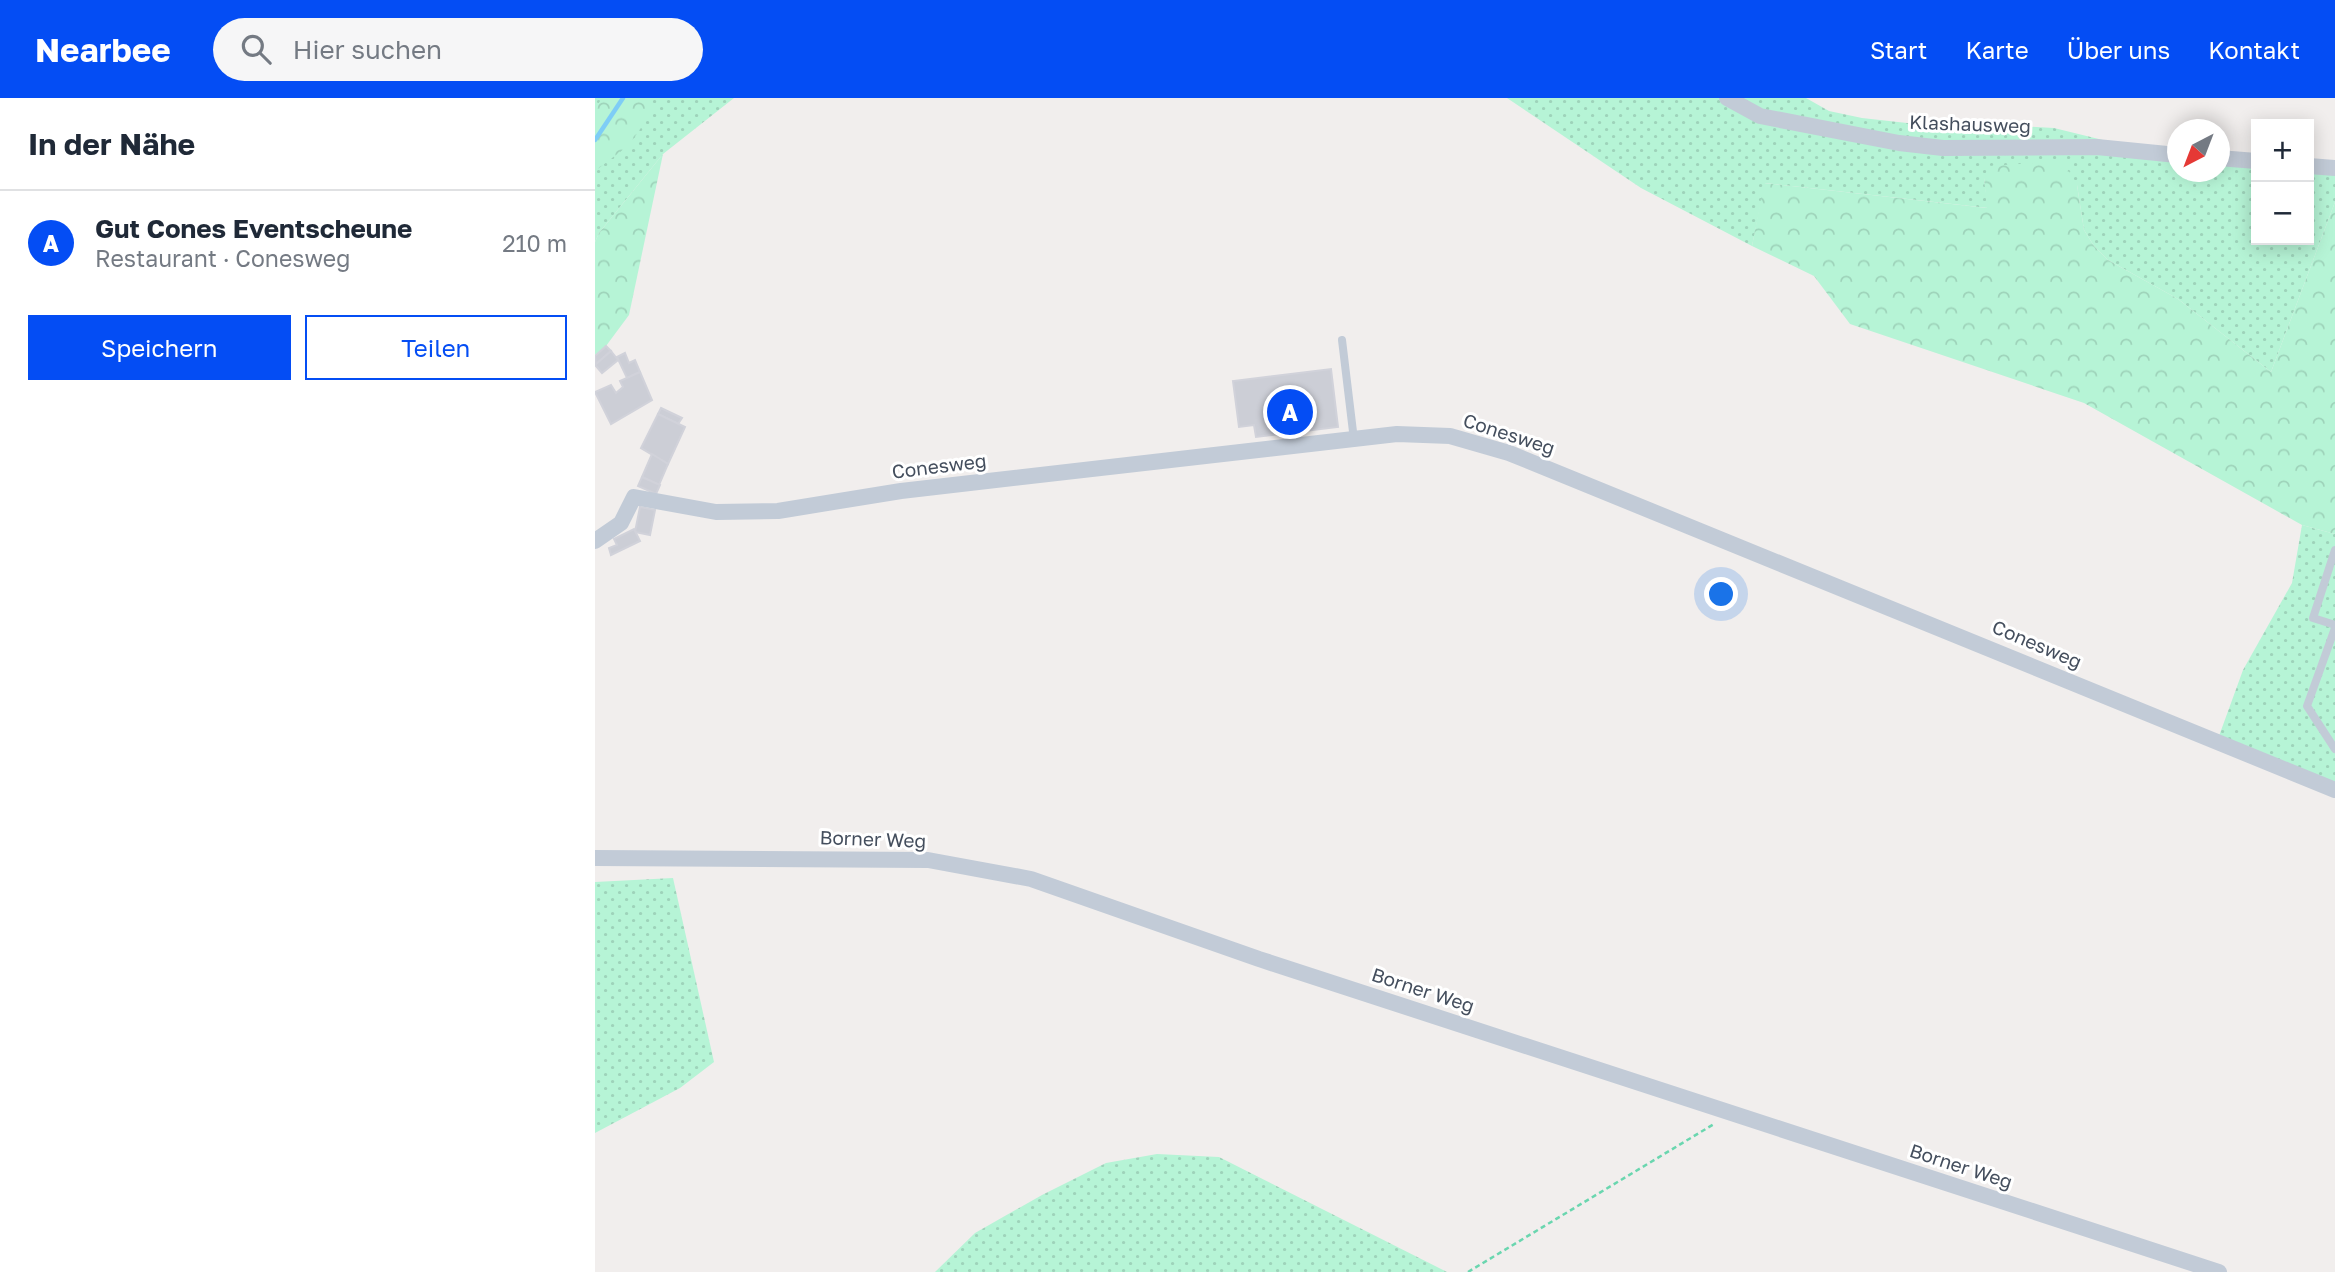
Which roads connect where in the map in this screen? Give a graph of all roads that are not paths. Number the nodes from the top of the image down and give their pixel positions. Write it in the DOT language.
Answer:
graph roads {
  1 [pos="1727,98"];
  2 [pos="2167,154"];
  3 [pos="2230,159"];
  4 [pos="2251,161"];
  5 [pos="2314,167"];
  6 [pos="2335,169"];
  7 [pos="1342,340"];
  8 [pos="1354,440"];
  9 [pos="595,541"];
  10 [pos="2335,550"];
  11 [pos="2335,626"];
  12 [pos="2335,749"];
  13 [pos="2335,790"];
  14 [pos="595,858"];
  15 [pos="2219,1272"];
  1 -- 2 [label="street, Klashausweg"];
  3 -- 4 [label="street"];
  5 -- 6 [label="street"];
  7 -- 8 [label="lane"];
  8 -- 9 [label="street, Conesweg"];
  8 -- 13 [label="street, Conesweg"];
  10 -- 11 [label="lane"];
  11 -- 12 [label="lane"];
  14 -- 15 [label="street, Borner Weg"];
}
